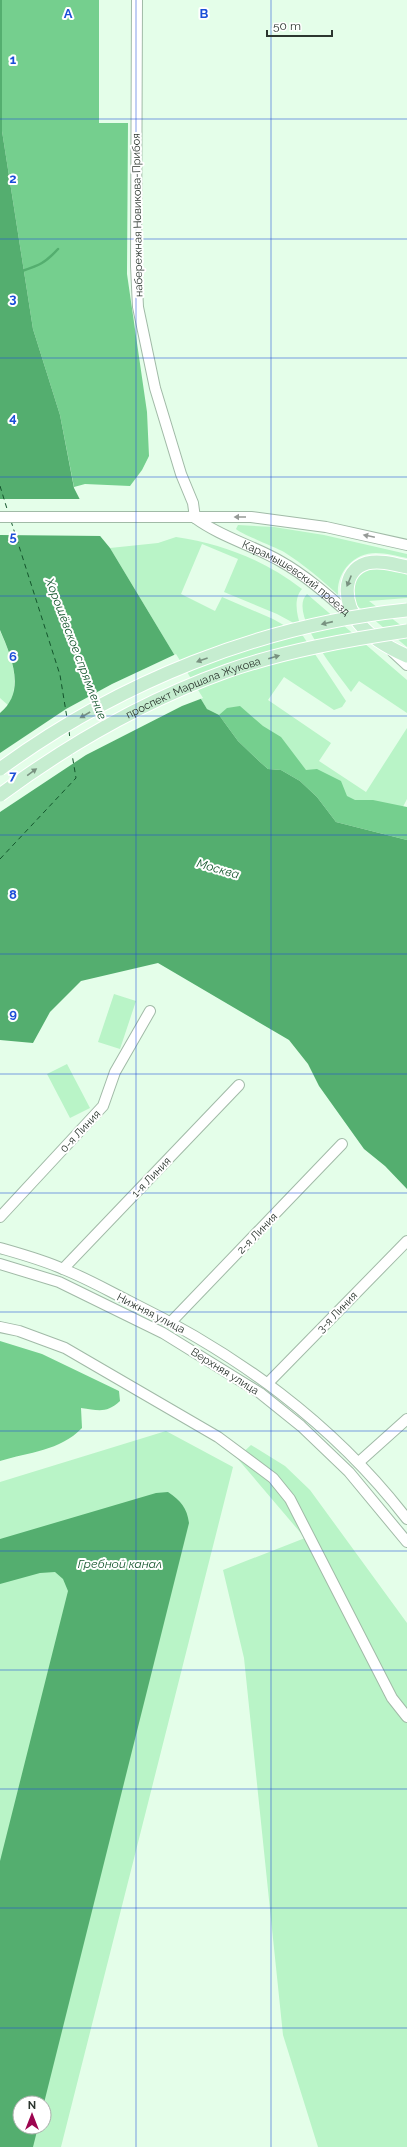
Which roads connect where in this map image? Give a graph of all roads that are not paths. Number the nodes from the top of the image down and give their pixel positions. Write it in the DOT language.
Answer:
graph roads {
  1 [pos="137,0"];
  2 [pos="0,517"];
  3 [pos="195,518"];
  4 [pos="407,545"];
  5 [pos="407,567"];
  6 [pos="407,610"];
  7 [pos="359,622"];
  8 [pos="407,631"];
  9 [pos="387,647"];
  10 [pos="407,656"];
  11 [pos="407,665"];
  12 [pos="0,769"];
  13 [pos="0,795"];
  14 [pos="150,1011"];
  15 [pos="239,1084"];
  16 [pos="342,1144"];
  17 [pos="0,1217"];
  18 [pos="407,1241"];
  19 [pos="0,1248"];
  20 [pos="0,1264"];
  21 [pos="63,1269"];
  22 [pos="171,1322"];
  23 [pos="0,1327"];
  24 [pos="268,1383"];
  25 [pos="407,1419"];
  26 [pos="359,1462"];
  27 [pos="407,1519"];
  28 [pos="407,1542"];
  29 [pos="407,1716"];
  1 -- 3 [label="street, набережная Новикова-Прибоя"];
  2 -- 3 [label="street"];
  4 -- 3 [label="street, one-way"];
  3 -- 7 [label="street, Карамышевский проезд"];
  5 -- 7 [label="main road, one-way"];
  6 -- 12 [label="main road, проспект Маршала Жукова, one-way, bridge"];
  7 -- 9 [label="main road, Карамышевский проезд"];
  13 -- 8 [label="main road, проспект Маршала Жукова, one-way, bridge"];
  9 -- 10 [label="main road"];
  9 -- 11 [label="street, Карамышевский проезд"];
  14 -- 17 [label="street, 0-я Линия"];
  15 -- 21 [label="street, 1-я Линия"];
  16 -- 22 [label="street, 2-я Линия"];
  18 -- 24 [label="street, 3-я Линия"];
  19 -- 21 [label="street, Нижняя улица"];
  20 -- 28 [label="street, Верхняя улица"];
  21 -- 22 [label="street, Нижняя улица"];
  22 -- 24 [label="street, Нижняя улица"];
  23 -- 29 [label="street"];
  24 -- 26 [label="street, Нижняя улица"];
  25 -- 26 [label="street"];
  26 -- 27 [label="street, Нижняя улица"];
}
